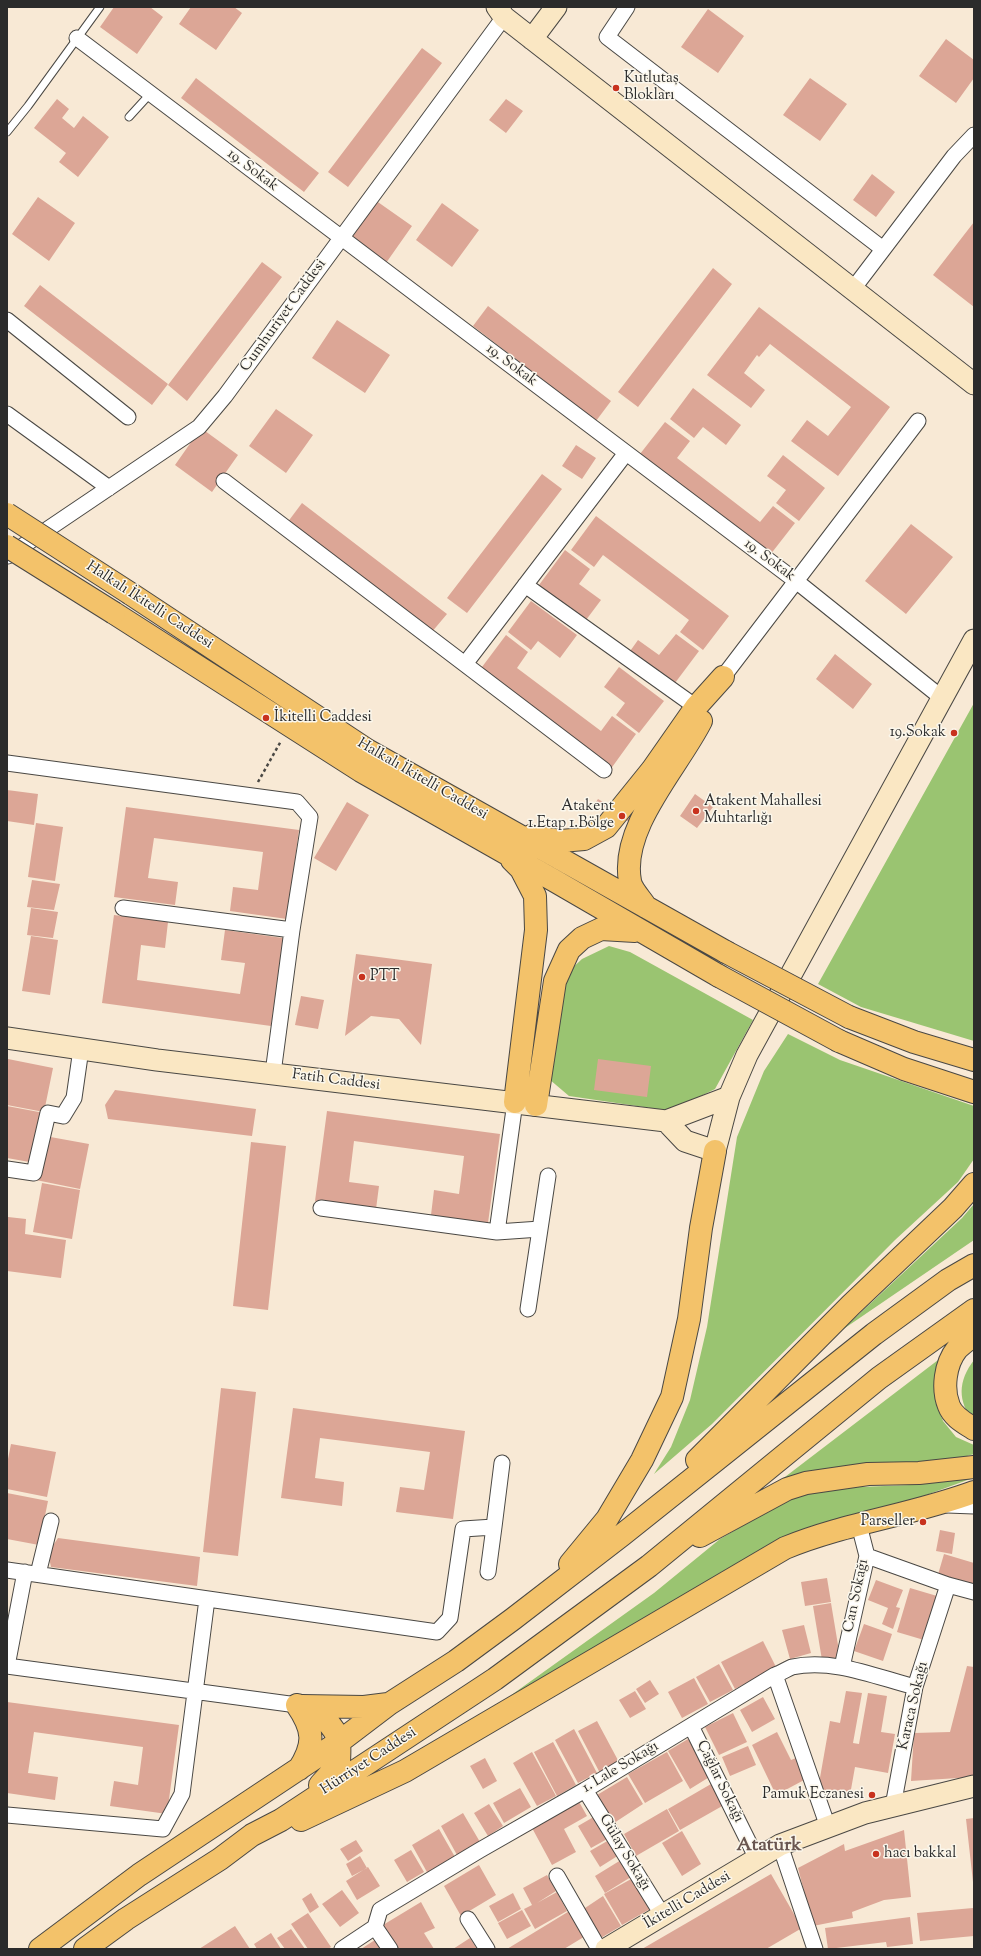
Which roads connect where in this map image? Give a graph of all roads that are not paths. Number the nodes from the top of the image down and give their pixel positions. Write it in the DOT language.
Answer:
graph roads {
  1 [pos="100,7"];
  2 [pos="556,7"];
  3 [pos="627,7"];
  4 [pos="504,10"];
  5 [pos="77,38"];
  6 [pos="532,39"];
  7 [pos="150,94"];
  8 [pos="129,117"];
  9 [pos="7,132"];
  10 [pos="971,144"];
  11 [pos="340,238"];
  12 [pos="883,249"];
  13 [pos="853,289"];
  14 [pos="7,320"];
  15 [pos="974,384"];
  16 [pos="7,414"];
  17 [pos="128,417"];
  18 [pos="918,421"];
  19 [pos="626,453"];
  20 [pos="224,481"];
  21 [pos="109,488"];
  22 [pos="7,514"];
  23 [pos="7,546"];
  24 [pos="7,557"];
  25 [pos="796,581"];
  26 [pos="525,585"];
  27 [pos="974,640"];
  28 [pos="465,664"];
  29 [pos="722,677"];
  30 [pos="942,698"];
  31 [pos="696,707"];
  32 [pos="7,763"];
  33 [pos="604,770"];
  34 [pos="516,834"];
  35 [pos="504,852"];
  36 [pos="123,908"];
  37 [pos="648,910"];
  38 [pos="292,930"];
  39 [pos="640,931"];
  40 [pos="7,1038"];
  41 [pos="81,1049"];
  42 [pos="974,1060"];
  43 [pos="274,1073"];
  44 [pos="974,1092"];
  45 [pos="729,1097"];
  46 [pos="525,1103"];
  47 [pos="666,1121"];
  48 [pos="715,1150"];
  49 [pos="7,1169"];
  50 [pos="548,1176"];
  51 [pos="974,1184"];
  52 [pos="321,1208"];
  53 [pos="540,1229"];
  54 [pos="497,1232"];
  55 [pos="974,1265"];
  56 [pos="528,1309"];
  57 [pos="974,1310"];
  58 [pos="974,1335"];
  59 [pos="974,1429"];
  60 [pos="502,1463"];
  61 [pos="974,1467"];
  62 [pos="974,1492"];
  63 [pos="938,1505"];
  64 [pos="974,1506"];
  65 [pos="51,1521"];
  66 [pos="859,1525"];
  67 [pos="494,1527"];
  68 [pos="622,1535"];
  69 [pos="867,1556"];
  70 [pos="649,1566"];
  71 [pos="7,1570"];
  72 [pos="488,1572"];
  73 [pos="31,1573"];
  74 [pos="948,1585"];
  75 [pos="974,1592"];
  76 [pos="545,1594"];
  77 [pos="207,1599"];
  78 [pos="7,1666"];
  79 [pos="842,1667"];
  80 [pos="775,1675"];
  81 [pos="914,1688"];
  82 [pos="196,1692"];
  83 [pos="389,1704"];
  84 [pos="297,1706"];
  85 [pos="691,1726"];
  86 [pos="339,1742"];
  87 [pos="299,1769"];
  88 [pos="974,1786"];
  89 [pos="585,1790"];
  90 [pos="893,1806"];
  91 [pos="7,1815"];
  92 [pos="828,1827"];
  93 [pos="252,1835"];
  94 [pos="780,1845"];
  95 [pos="220,1859"];
  96 [pos="757,1859"];
  97 [pos="557,1876"];
  98 [pos="662,1916"];
  99 [pos="468,1919"];
  100 [pos="375,1927"];
  101 [pos="40,1949"];
  102 [pos="85,1949"];
  103 [pos="342,1949"];
  104 [pos="390,1949"];
  105 [pos="487,1949"];
  106 [pos="599,1949"];
  107 [pos="606,1949"];
  108 [pos="815,1949"];
  1 -- 5 [label="lane"];
  2 -- 6 [label="street"];
  3 -- 12 [label="street"];
  4 -- 6 [label="street"];
  4 -- 11 [label="street, Cumhuriyet Caddesi"];
  5 -- 7 [label="street, 19. Sokak"];
  5 -- 9 [label="lane"];
  6 -- 13 [label="street"];
  7 -- 8 [label="lane"];
  7 -- 11 [label="street, 19. Sokak"];
  10 -- 12 [label="street"];
  11 -- 19 [label="street, 19. Sokak"];
  11 -- 21 [label="street, Cumhuriyet Caddesi"];
  12 -- 13 [label="street"];
  13 -- 15 [label="street"];
  14 -- 17 [label="street"];
  16 -- 21 [label="street"];
  18 -- 25 [label="street"];
  19 -- 25 [label="street, 19. Sokak"];
  19 -- 26 [label="street"];
  20 -- 28 [label="street"];
  21 -- 24 [label="street, Cumhuriyet Caddesi"];
  22 -- 34 [label="main road, Halkalı İkitelli Caddesi, bridge"];
  23 -- 35 [label="main road, Halkalı İkitelli Caddesi, bridge"];
  25 -- 29 [label="street"];
  25 -- 30 [label="street, 19. Sokak"];
  26 -- 28 [label="street"];
  26 -- 31 [label="street"];
  27 -- 30 [label="street"];
  28 -- 33 [label="street"];
  29 -- 31 [label="main road"];
  29 -- 37 [label="main road"];
  30 -- 45 [label="street"];
  31 -- 34 [label="main road"];
  32 -- 38 [label="street"];
  34 -- 37 [label="main road, Halkalı İkitelli Caddesi"];
  35 -- 39 [label="main road, Halkalı İkitelli Caddesi"];
  35 -- 46 [label="main road"];
  36 -- 38 [label="street"];
  37 -- 42 [label="main road, Halkalı İkitelli Caddesi, bridge"];
  38 -- 43 [label="street"];
  39 -- 44 [label="main road, Halkalı İkitelli Caddesi, bridge"];
  39 -- 46 [label="main road"];
  40 -- 41 [label="street, Fatih Caddesi"];
  41 -- 43 [label="street, Fatih Caddesi"];
  41 -- 49 [label="street"];
  43 -- 46 [label="street, Fatih Caddesi"];
  45 -- 47 [label="street"];
  45 -- 48 [label="street"];
  46 -- 47 [label="street, Fatih Caddesi"];
  46 -- 54 [label="street"];
  47 -- 48 [label="street"];
  48 -- 76 [label="main road"];
  50 -- 53 [label="street"];
  51 -- 68 [label="main road"];
  52 -- 54 [label="street"];
  53 -- 54 [label="street"];
  53 -- 56 [label="street"];
  55 -- 68 [label="main road"];
  57 -- 70 [label="main road"];
  58 -- 59 [label="main road"];
  60 -- 67 [label="street"];
  61 -- 70 [label="main road"];
  62 -- 63 [label="main road"];
  63 -- 64 [label="street"];
  63 -- 66 [label="main road"];
  65 -- 73 [label="street"];
  66 -- 69 [label="street, Can Sokağı"];
  66 -- 95 [label="main road"];
  67 -- 72 [label="street"];
  67 -- 77 [label="street"];
  68 -- 76 [label="main road"];
  69 -- 74 [label="street"];
  69 -- 79 [label="street, Can Sokağı"];
  70 -- 93 [label="main road, Hürriyet Caddesi"];
  71 -- 73 [label="street"];
  73 -- 77 [label="street"];
  73 -- 78 [label="street"];
  74 -- 75 [label="street"];
  74 -- 81 [label="street, Karaca Sokağı"];
  76 -- 83 [label="main road"];
  77 -- 82 [label="street"];
  78 -- 82 [label="street"];
  79 -- 80 [label="street, 1. Lale Sokağı"];
  79 -- 81 [label="street, 1. Lale Sokağı"];
  80 -- 85 [label="street, 1. Lale Sokağı"];
  80 -- 92 [label="street"];
  81 -- 90 [label="street, Karaca Sokağı"];
  82 -- 84 [label="street"];
  82 -- 91 [label="street"];
  83 -- 84 [label="main road"];
  83 -- 86 [label="main road"];
  84 -- 86 [label="main road"];
  84 -- 87 [label="main road"];
  85 -- 89 [label="street, 1. Lale Sokağı"];
  85 -- 96 [label="street, Çağlar Sokağı"];
  86 -- 87 [label="main road"];
  86 -- 93 [label="main road"];
  87 -- 101 [label="main road"];
  88 -- 90 [label="street, İkitelli Caddesi"];
  89 -- 98 [label="street, Gülay Sokağı"];
  89 -- 100 [label="street, 1. Lale Sokağı"];
  90 -- 92 [label="street, İkitelli Caddesi"];
  92 -- 94 [label="street, İkitelli Caddesi"];
  93 -- 95 [label="main road, Hürriyet Caddesi"];
  94 -- 96 [label="street, İkitelli Caddesi"];
  94 -- 108 [label="street"];
  95 -- 102 [label="main road, Hürriyet Caddesi"];
  96 -- 98 [label="street, İkitelli Caddesi"];
  97 -- 106 [label="street"];
  98 -- 107 [label="street, İkitelli Caddesi"];
  99 -- 105 [label="street"];
  100 -- 103 [label="street"];
  100 -- 104 [label="street"];
}
